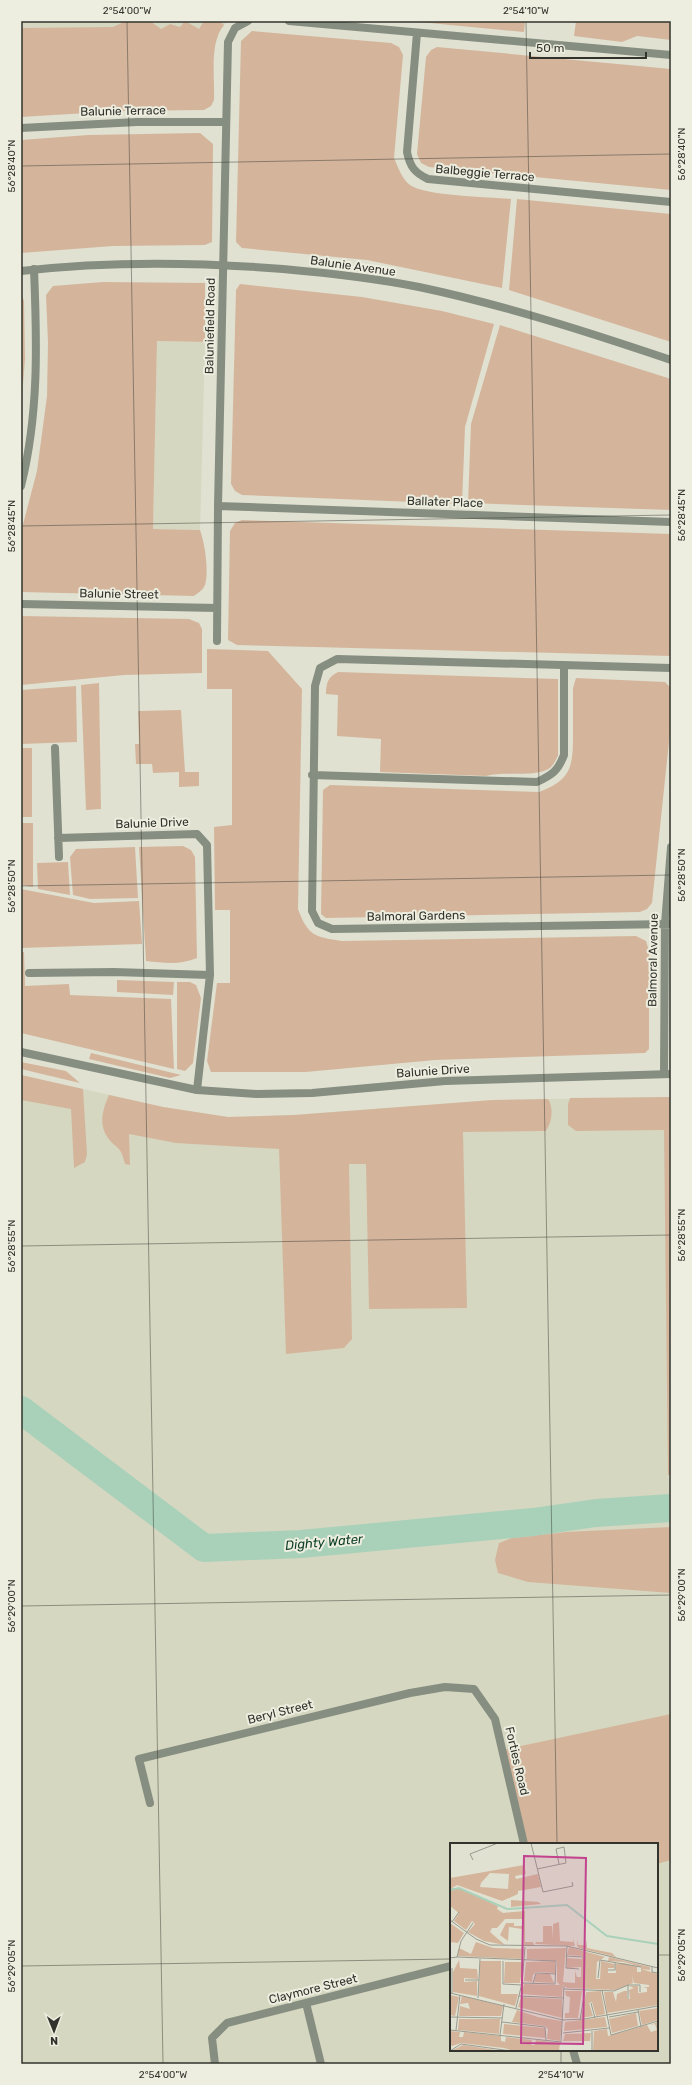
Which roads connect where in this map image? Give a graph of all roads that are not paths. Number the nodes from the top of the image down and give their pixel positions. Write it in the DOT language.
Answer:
graph roads {
  1 [pos="248,21"];
  2 [pos="288,21"];
  3 [pos="418,33"];
  4 [pos="671,55"];
  5 [pos="226,122"];
  6 [pos="21,128"];
  7 [pos="671,202"];
  8 [pos="224,264"];
  9 [pos="34,269"];
  10 [pos="21,270"];
  11 [pos="671,360"];
  12 [pos="21,486"];
  13 [pos="218,506"];
  14 [pos="671,522"];
  15 [pos="21,604"];
  16 [pos="217,608"];
  17 [pos="217,641"];
  18 [pos="564,665"];
  19 [pos="671,668"];
  20 [pos="55,748"];
  21 [pos="312,775"];
  22 [pos="58,838"];
  23 [pos="671,847"];
  24 [pos="59,857"];
  25 [pos="668,924"];
  26 [pos="29,973"];
  27 [pos="210,975"];
  28 [pos="21,1052"];
  29 [pos="667,1074"];
  30 [pos="197,1090"];
  31 [pos="474,1689"];
  32 [pos="150,1804"];
  33 [pos="524,1843"];
  34 [pos="450,1966"];
  35 [pos="306,2003"];
  36 [pos="574,2051"];
  37 [pos="215,2064"];
  38 [pos="321,2064"];
  39 [pos="577,2064"];
  1 -- 5 [label="street, Baluniefield Road"];
  2 -- 3 [label="street"];
  3 -- 4 [label="street"];
  3 -- 7 [label="street, Balbeggie Terrace"];
  5 -- 6 [label="street, Balunie Terrace"];
  5 -- 8 [label="street, Baluniefield Road"];
  8 -- 9 [label="street, Balunie Avenue"];
  8 -- 11 [label="street, Balunie Avenue"];
  8 -- 13 [label="street, Baluniefield Road"];
  9 -- 10 [label="street, Balunie Avenue"];
  9 -- 12 [label="street"];
  13 -- 14 [label="street, Ballater Place"];
  13 -- 16 [label="street, Baluniefield Road"];
  15 -- 16 [label="street, Balunie Street"];
  16 -- 17 [label="street, Baluniefield Road"];
  18 -- 19 [label="street, Balmoral Gardens"];
  18 -- 21 [label="street, Balmoral Gardens"];
  18 -- 21 [label="street"];
  20 -- 22 [label="street"];
  21 -- 25 [label="street, Balmoral Gardens"];
  22 -- 24 [label="street"];
  22 -- 27 [label="street, Balunie Drive"];
  23 -- 25 [label="street, Balmoral Avenue"];
  25 -- 29 [label="street, Balmoral Avenue"];
  26 -- 27 [label="street"];
  27 -- 30 [label="street, Balunie Drive"];
  28 -- 30 [label="street, Balunie Drive"];
  29 -- 30 [label="street, Balunie Drive"];
  31 -- 32 [label="street, Beryl Street"];
  31 -- 33 [label="street, Forties Road"];
  34 -- 35 [label="street, Claymore Street"];
  35 -- 37 [label="street, Claymore Street"];
  35 -- 38 [label="street"];
  36 -- 39 [label="street"];
}
